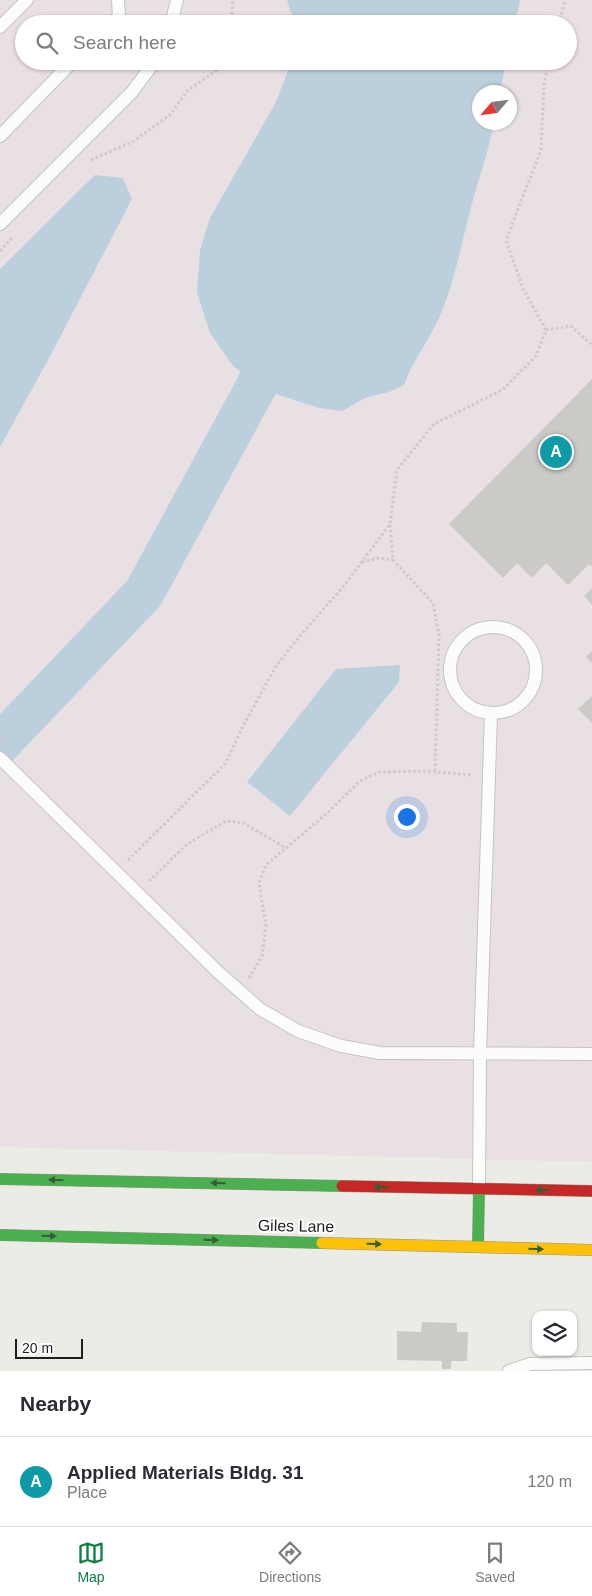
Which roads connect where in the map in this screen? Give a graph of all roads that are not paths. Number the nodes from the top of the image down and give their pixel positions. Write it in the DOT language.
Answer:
graph roads {
  1 [pos="27,0"];
  2 [pos="118,0"];
  3 [pos="177,0"];
  4 [pos="118,15"];
  5 [pos="173,15"];
  6 [pos="0,27"];
  7 [pos="65,70"];
  8 [pos="148,70"];
  9 [pos="0,136"];
  10 [pos="0,224"];
  11 [pos="491,714"];
  12 [pos="0,758"];
  13 [pos="480,1053"];
  14 [pos="592,1054"];
  15 [pos="0,1179"];
  16 [pos="479,1189"];
  17 [pos="592,1191"];
  18 [pos="0,1235"];
  19 [pos="478,1247"];
  20 [pos="592,1250"];
  21 [pos="592,1363"];
  22 [pos="509,1371"];
  1 -- 6 [label="lane"];
  2 -- 4 [label="lane"];
  3 -- 5 [label="lane"];
  7 -- 9 [label="lane"];
  8 -- 10 [label="lane"];
  11 -- 11 [label="lane"];
  11 -- 13 [label="lane"];
  12 -- 13 [label="lane"];
  13 -- 14 [label="lane"];
  13 -- 16 [label="lane"];
  16 -- 15 [label="street, one-way"];
  17 -- 16 [label="street, one-way"];
  16 -- 19 [label="street"];
  18 -- 19 [label="street, Giles Lane, one-way"];
  19 -- 20 [label="street, Giles Lane, one-way"];
  21 -- 22 [label="lane"];
}
